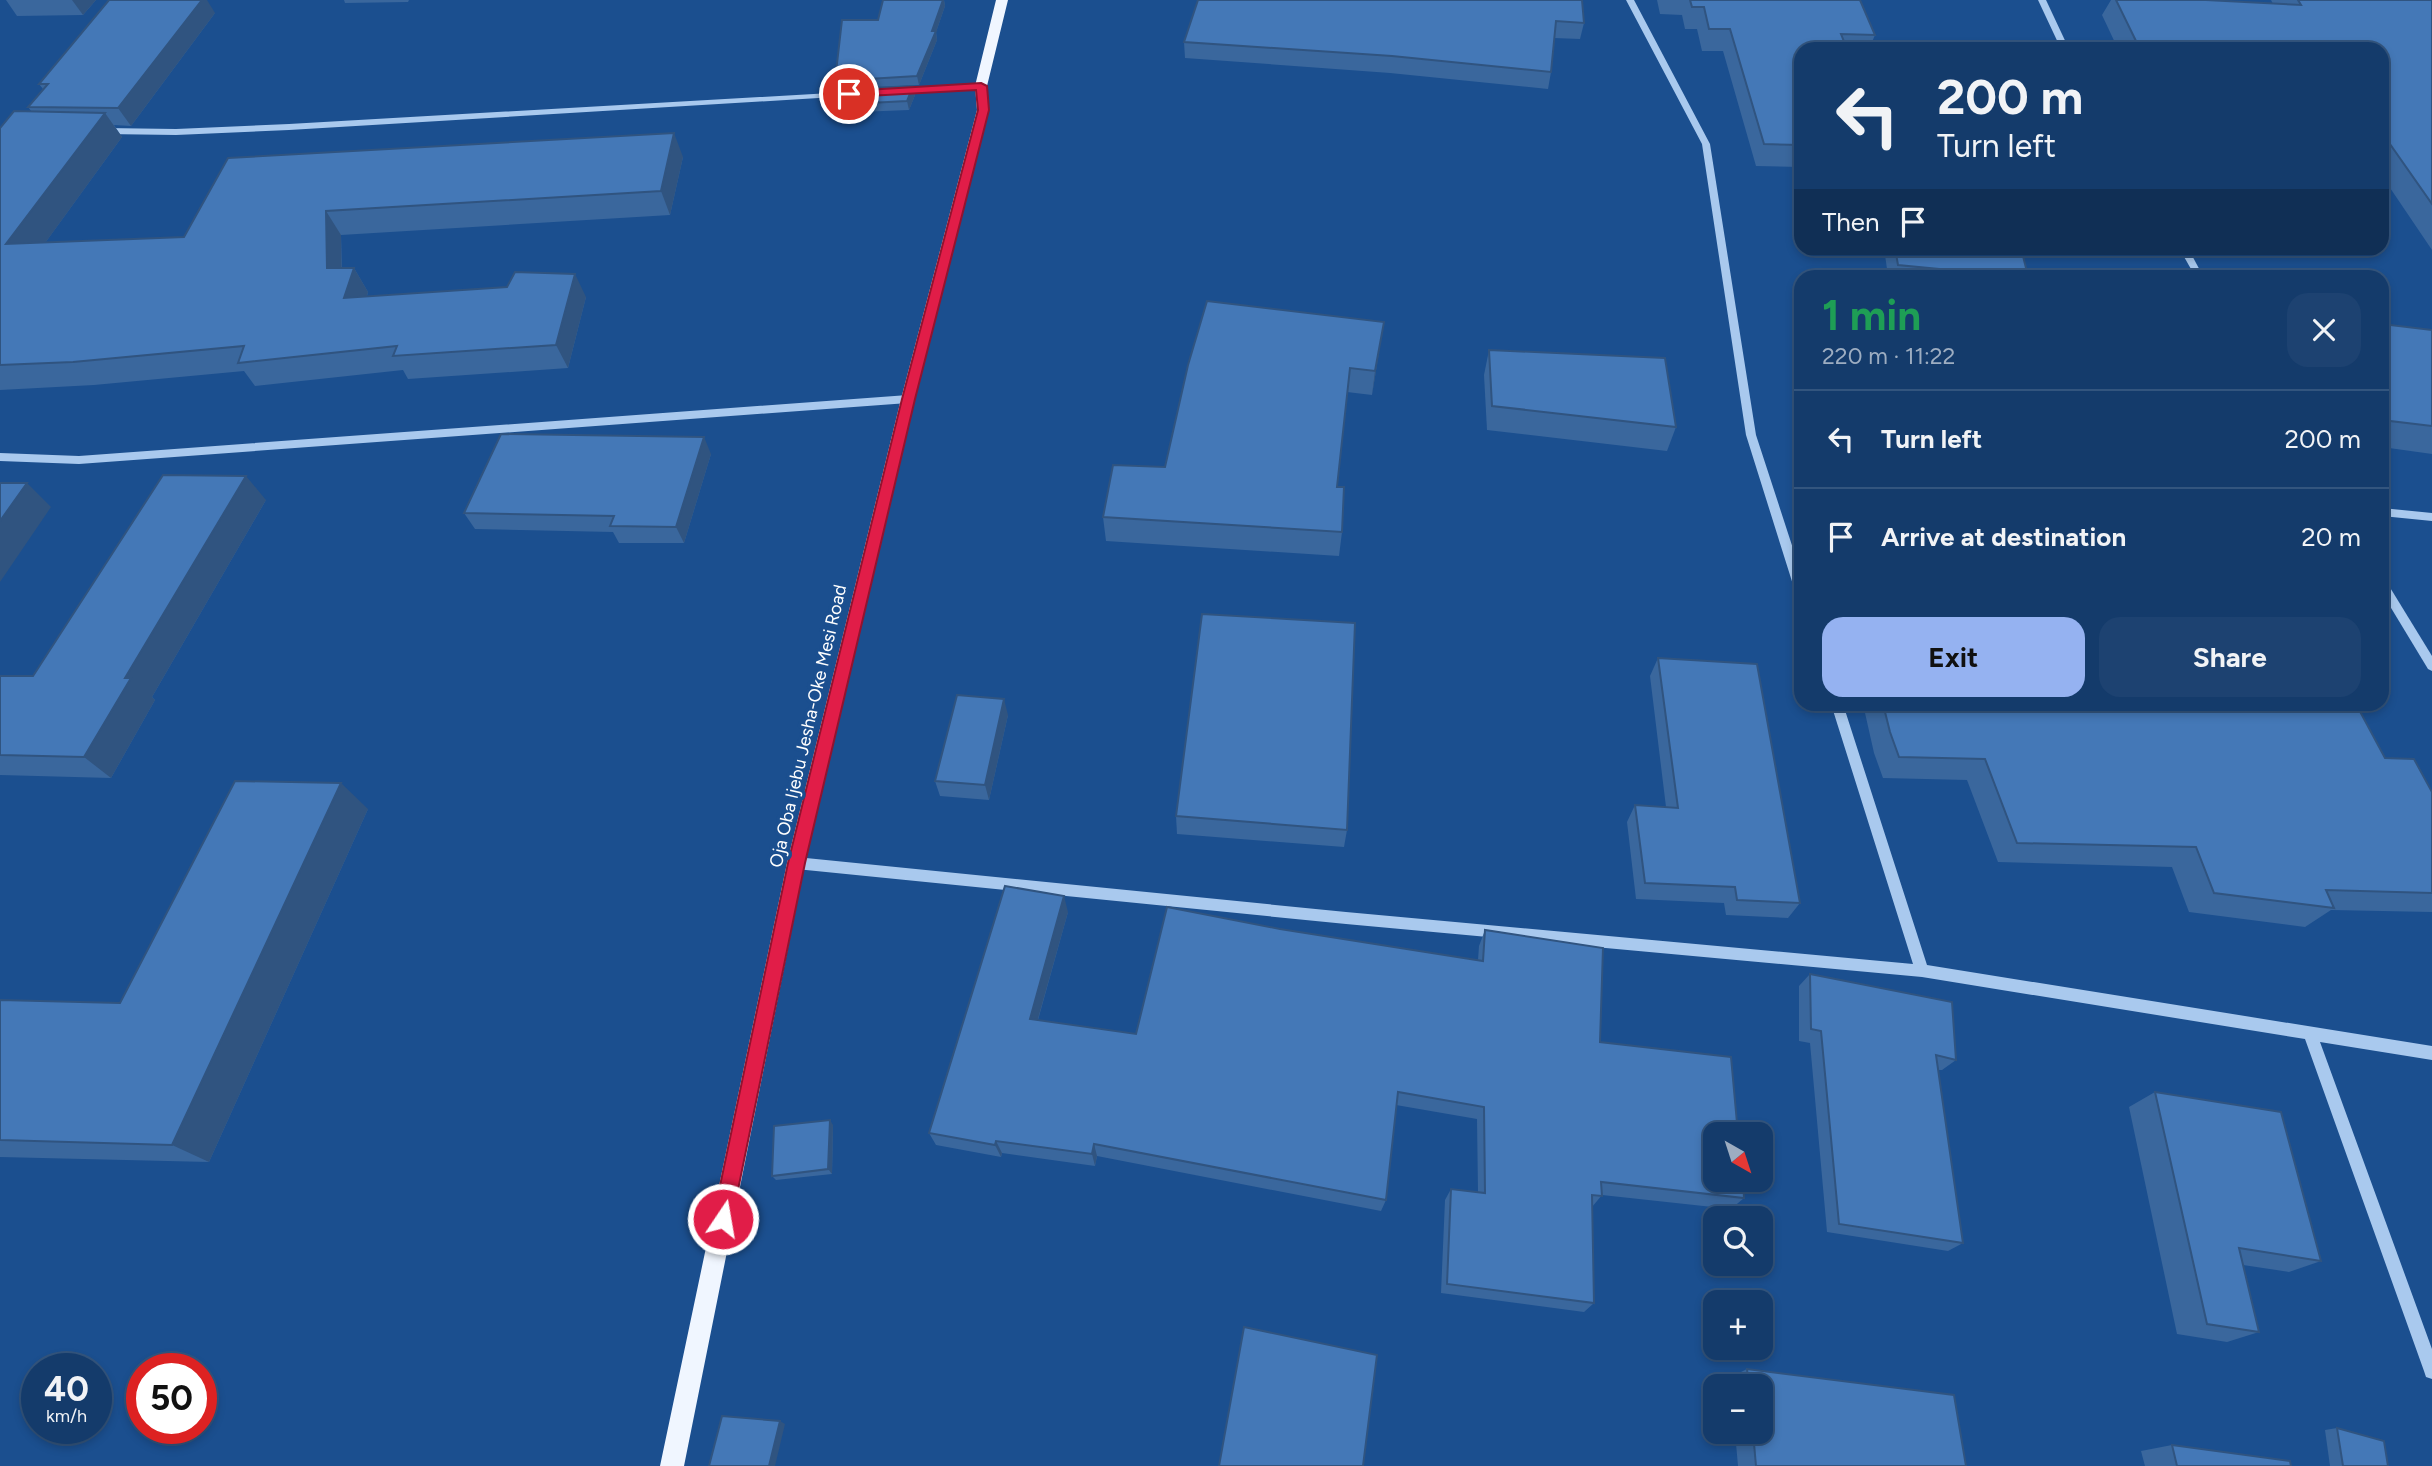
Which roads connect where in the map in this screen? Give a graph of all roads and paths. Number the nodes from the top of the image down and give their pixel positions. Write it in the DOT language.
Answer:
graph roads {
  1 [pos="1002,0"];
  2 [pos="1630,0"];
  3 [pos="2042,0"];
  4 [pos="2062,42"];
  5 [pos="981,86"];
  6 [pos="886,92"];
  7 [pos="858,93"];
  8 [pos="94,130"];
  9 [pos="908,399"];
  10 [pos="0,457"];
  11 [pos="2389,513"];
  12 [pos="2432,517"];
  13 [pos="1794,569"];
  14 [pos="2389,595"];
  15 [pos="2432,666"];
  16 [pos="1838,711"];
  17 [pos="796,863"];
  18 [pos="1922,971"];
  19 [pos="2310,1033"];
  20 [pos="2432,1053"];
  21 [pos="2432,1371"];
  22 [pos="672,1466"];
  1 -- 5 [label="main road, Oja Oba Ijebu Jesha-Oke Mesi Road"];
  2 -- 13 [label="street"];
  3 -- 4 [label="street"];
  5 -- 6 [label="street"];
  5 -- 9 [label="main road, Oja Oba Ijebu Jesha-Oke Mesi Road"];
  7 -- 8 [label="street"];
  9 -- 10 [label="street"];
  9 -- 17 [label="main road, Oja Oba Ijebu Jesha-Oke Mesi Road"];
  11 -- 12 [label="street"];
  14 -- 15 [label="street"];
  16 -- 18 [label="street"];
  17 -- 18 [label="street"];
  17 -- 22 [label="main road, Oja Oba Ijebu Jesha-Oke Mesi Road"];
  18 -- 19 [label="street"];
  19 -- 20 [label="street"];
  19 -- 21 [label="street"];
}
